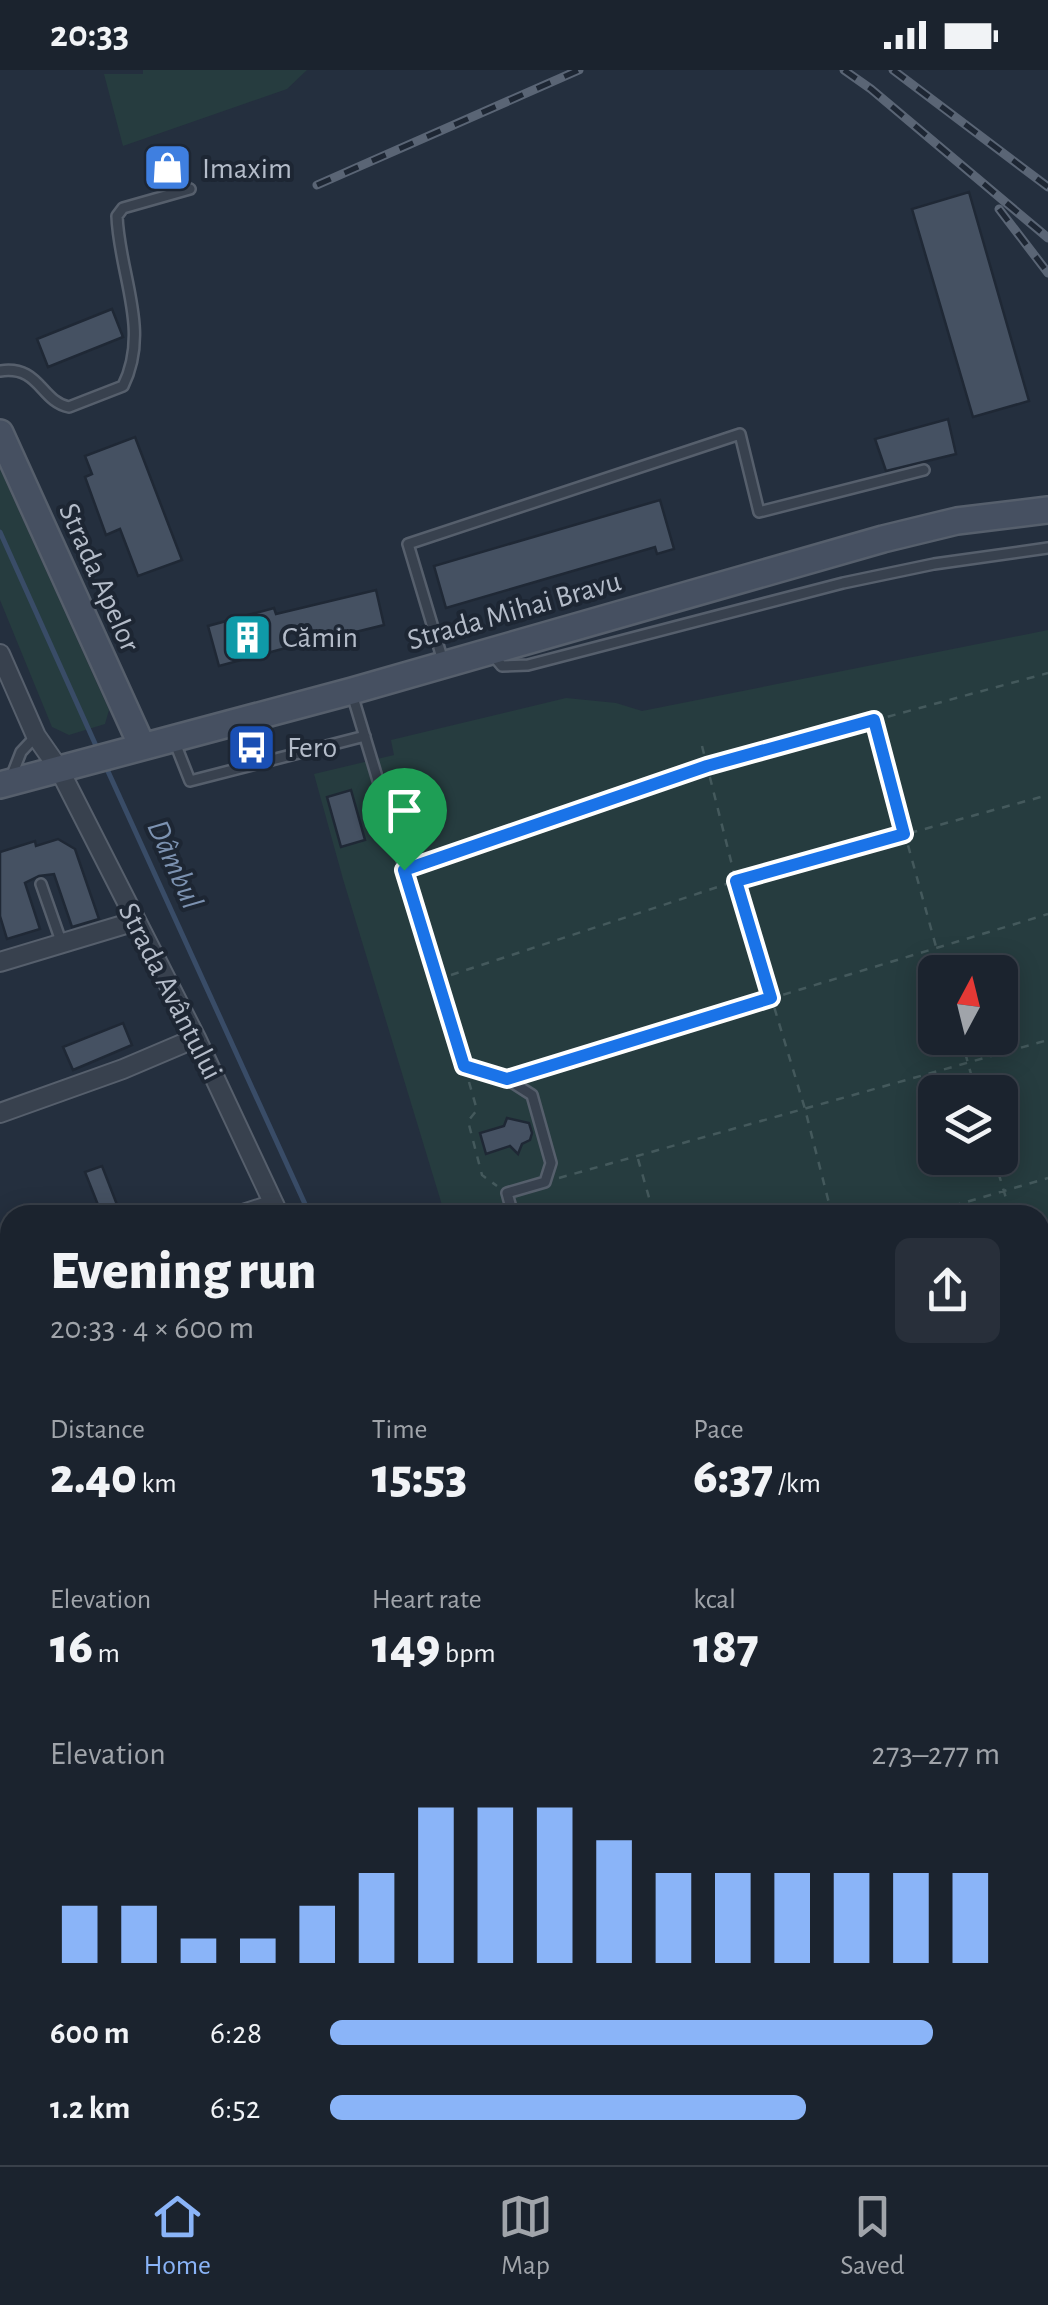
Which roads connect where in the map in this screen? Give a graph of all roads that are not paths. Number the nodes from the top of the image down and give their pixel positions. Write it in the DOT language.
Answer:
graph roads {
  1 [pos="190,189"];
  2 [pos="0,371"];
  3 [pos="0,433"];
  4 [pos="924,470"];
  5 [pos="1048,510"];
  6 [pos="1048,548"];
  7 [pos="490,651"];
  8 [pos="0,654"];
  9 [pos="444,664"];
  10 [pos="352,691"];
  11 [pos="36,736"];
  12 [pos="364,736"];
  13 [pos="173,738"];
  14 [pos="142,746"];
  15 [pos="67,767"];
  16 [pos="5,783"];
  17 [pos="41,884"];
  18 [pos="136,922"];
  19 [pos="62,944"];
  20 [pos="0,962"];
  21 [pos="196,1038"];
  22 [pos="0,1114"];
  23 [pos="275,1205"];
  24 [pos="510,1205"];
  1 -- 2 [label="lane"];
  3 -- 14 [label="main road, Strada Apelor"];
  4 -- 9 [label="lane"];
  5 -- 7 [label="main road, Strada Mihai Bravu"];
  6 -- 7 [label="lane"];
  7 -- 9 [label="main road, Strada Mihai Bravu"];
  8 -- 11 [label="street, Strada Avântului"];
  9 -- 10 [label="main road, Strada Mihai Bravu"];
  10 -- 12 [label="lane"];
  10 -- 13 [label="main road, Strada Mihai Bravu"];
  11 -- 15 [label="street, Strada Avântului"];
  11 -- 16 [label="lane"];
  12 -- 13 [label="lane"];
  12 -- 24 [label="lane"];
  13 -- 14 [label="main road, Strada Mihai Bravu"];
  14 -- 15 [label="main road, Strada Mihai Bravu"];
  15 -- 16 [label="main road, Strada Mihai Bravu"];
  15 -- 18 [label="street, Strada Avântului"];
  17 -- 19 [label="lane"];
  18 -- 19 [label="street"];
  18 -- 21 [label="street, Strada Avântului"];
  19 -- 20 [label="street"];
  21 -- 22 [label="street"];
  21 -- 23 [label="street, Strada Avântului"];
}
